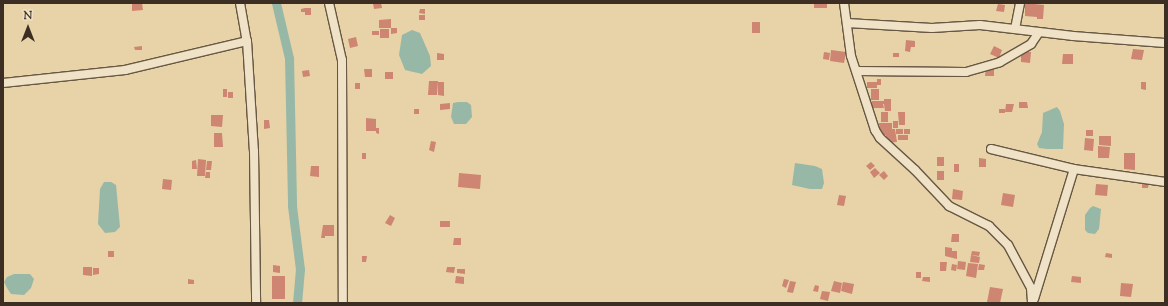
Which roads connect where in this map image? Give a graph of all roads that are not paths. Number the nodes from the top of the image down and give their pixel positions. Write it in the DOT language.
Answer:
graph roads {
  1 [pos="240,3"];
  2 [pos="330,3"];
  3 [pos="844,3"];
  4 [pos="1020,3"];
  5 [pos="847,23"];
  6 [pos="1015,29"];
  7 [pos="1039,32"];
  8 [pos="246,41"];
  9 [pos="1165,43"];
  10 [pos="857,71"];
  11 [pos="4,82"];
  12 [pos="991,148"];
  13 [pos="1074,169"];
  14 [pos="1165,182"];
  15 [pos="256,303"];
  16 [pos="342,303"];
  17 [pos="1032,303"];
  1 -- 8 [label="street"];
  2 -- 16 [label="street"];
  3 -- 5 [label="street"];
  4 -- 6 [label="street"];
  5 -- 6 [label="street"];
  5 -- 10 [label="street"];
  6 -- 7 [label="street"];
  7 -- 9 [label="street"];
  7 -- 10 [label="street"];
  8 -- 11 [label="street"];
  8 -- 15 [label="street"];
  10 -- 17 [label="street"];
  12 -- 13 [label="street"];
  13 -- 14 [label="street"];
  13 -- 17 [label="street"];
}
